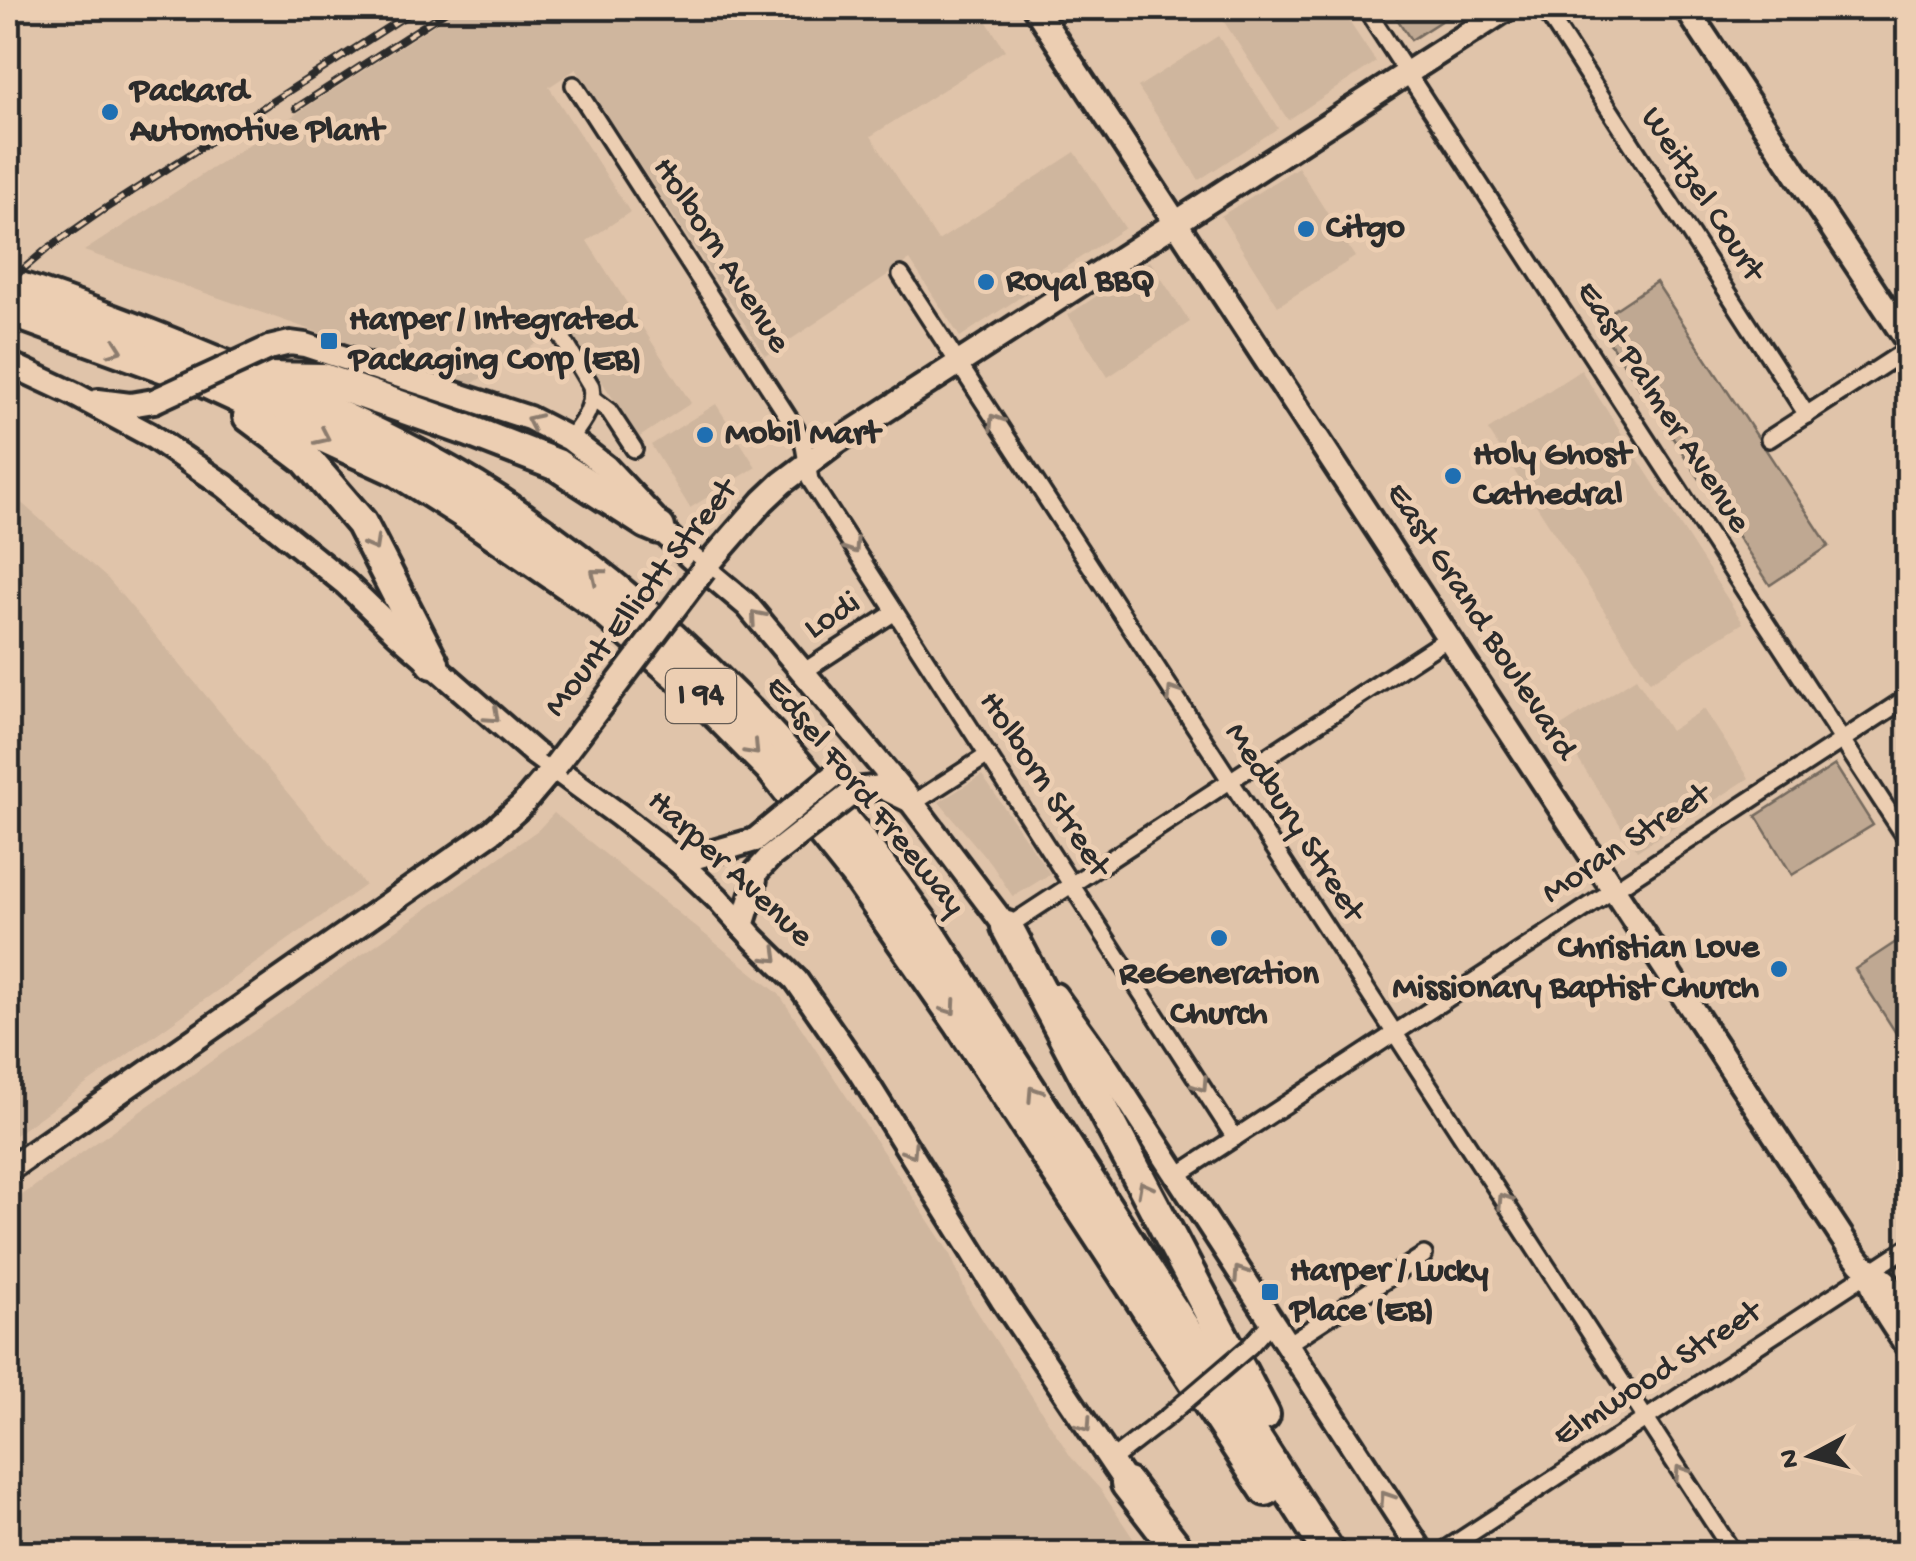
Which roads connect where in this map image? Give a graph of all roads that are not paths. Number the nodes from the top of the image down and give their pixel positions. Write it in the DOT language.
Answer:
graph roads {
  1 [pos="1036,8"];
  2 [pos="1365,8"];
  3 [pos="1508,8"];
  4 [pos="1544,8"];
  5 [pos="1686,8"];
  6 [pos="1407,73"];
  7 [pos="574,85"];
  8 [pos="1176,222"];
  9 [pos="901,275"];
  10 [pos="8,284"];
  11 [pos="8,310"];
  12 [pos="554,324"];
  13 [pos="1908,346"];
  14 [pos="8,363"];
  15 [pos="958,363"];
  16 [pos="253,378"];
  17 [pos="203,381"];
  18 [pos="74,394"];
  19 [pos="592,398"];
  20 [pos="154,401"];
  21 [pos="1807,415"];
  22 [pos="150,435"];
  23 [pos="1770,439"];
  24 [pos="570,440"];
  25 [pos="634,449"];
  26 [pos="808,463"];
  27 [pos="659,528"];
  28 [pos="704,570"];
  29 [pos="895,612"];
  30 [pos="1448,638"];
  31 [pos="433,663"];
  32 [pos="804,672"];
  33 [pos="1908,697"];
  34 [pos="854,733"];
  35 [pos="1843,740"];
  36 [pos="988,756"];
  37 [pos="555,766"];
  38 [pos="1230,781"];
  39 [pos="911,802"];
  40 [pos="1908,840"];
  41 [pos="762,848"];
  42 [pos="678,862"];
  43 [pos="1071,885"];
  44 [pos="1613,890"];
  45 [pos="742,926"];
  46 [pos="1007,927"];
  47 [pos="1395,1033"];
  48 [pos="1235,1138"];
  49 [pos="8,1170"];
  50 [pos="1178,1175"];
  51 [pos="1908,1246"];
  52 [pos="1424,1255"];
  53 [pos="1870,1272"];
  54 [pos="1908,1308"];
  55 [pos="1272,1322"];
  56 [pos="1286,1345"];
  57 [pos="1908,1347"];
  58 [pos="1646,1418"];
  59 [pos="1118,1473"];
  60 [pos="1170,1554"];
  61 [pos="1181,1554"];
  62 [pos="1307,1554"];
  63 [pos="1333,1554"];
  64 [pos="1423,1554"];
  65 [pos="1439,1554"];
  66 [pos="1734,1554"];
  1 -- 8 [label="main road, East Grand Boulevard"];
  2 -- 6 [label="street, East Palmer Avenue"];
  3 -- 6 [label="main road, Mount Elliott Street"];
  4 -- 21 [label="street, Weitzel Court"];
  5 -- 13 [label="main road"];
  6 -- 8 [label="main road, Mount Elliott Street"];
  6 -- 35 [label="street, East Palmer Avenue"];
  7 -- 26 [label="street, Holborn Avenue"];
  8 -- 15 [label="main road, Mount Elliott Street"];
  8 -- 30 [label="main road, East Grand Boulevard"];
  9 -- 15 [label="street, Medbury Street"];
  10 -- 16 [label="highway, Edsel Ford Freeway / I 94"];
  11 -- 17 [label="highway, Edsel Ford Freeway / I 94, one-way"];
  12 -- 19 [label="street"];
  13 -- 21 [label="street"];
  14 -- 18 [label="main road, Harper Avenue"];
  15 -- 26 [label="main road, Mount Elliott Street"];
  38 -- 15 [label="street, Medbury Street, one-way"];
  16 -- 27 [label="highway"];
  63 -- 16 [label="highway, Edsel Ford Freeway / I 94, one-way"];
  17 -- 31 [label="highway, one-way"];
  17 -- 62 [label="highway, Edsel Ford Freeway / I 94, one-way"];
  18 -- 20 [label="main road, Harper Avenue"];
  18 -- 22 [label="main road, Harper Avenue"];
  19 -- 24 [label="street"];
  19 -- 25 [label="street"];
  20 -- 22 [label="main road"];
  24 -- 20 [label="main road, Harper Avenue, one-way, bridge"];
  21 -- 23 [label="street"];
  22 -- 31 [label="main road, Harper Avenue"];
  24 -- 27 [label="main road, Harper Avenue"];
  26 -- 28 [label="main road, Mount Elliott Street"];
  26 -- 29 [label="street, Holborn Street, one-way"];
  27 -- 28 [label="main road, Harper Avenue"];
  32 -- 28 [label="main road, Harper Avenue, one-way"];
  28 -- 37 [label="main road, Mount Elliott Street, bridge"];
  29 -- 32 [label="street, Lodi"];
  29 -- 36 [label="street, Holborn Street"];
  30 -- 38 [label="street"];
  30 -- 44 [label="main road, East Grand Boulevard"];
  31 -- 37 [label="main road, Harper Avenue, one-way"];
  32 -- 34 [label="main road, Harper Avenue"];
  33 -- 35 [label="street, Moran Street"];
  34 -- 39 [label="main road, Harper Avenue"];
  34 -- 41 [label="main road, bridge"];
  35 -- 40 [label="street, East Palmer Avenue"];
  35 -- 44 [label="street, Moran Street"];
  36 -- 39 [label="street"];
  36 -- 43 [label="street, Holborn Street"];
  37 -- 42 [label="main road, Harper Avenue"];
  37 -- 49 [label="main road, Mount Elliott Street"];
  38 -- 43 [label="street"];
  38 -- 47 [label="street, Medbury Street"];
  39 -- 41 [label="main road, bridge"];
  39 -- 46 [label="main road"];
  41 -- 42 [label="main road"];
  41 -- 45 [label="main road"];
  42 -- 45 [label="main road, Harper Avenue"];
  43 -- 46 [label="street"];
  43 -- 48 [label="street, Holborn Street, one-way"];
  44 -- 47 [label="street, Moran Street"];
  44 -- 53 [label="main road, East Grand Boulevard"];
  45 -- 59 [label="main road, Harper Avenue, one-way"];
  46 -- 50 [label="main road"];
  63 -- 46 [label="highway, one-way"];
  47 -- 48 [label="street, Moran Street"];
  58 -- 47 [label="street, Medbury Street, one-way"];
  48 -- 50 [label="street, Moran Street"];
  55 -- 50 [label="main road, one-way"];
  51 -- 53 [label="street, Elmwood Street"];
  52 -- 56 [label="street"];
  53 -- 54 [label="main road, East Grand Boulevard"];
  53 -- 57 [label="main road, East Grand Boulevard"];
  53 -- 58 [label="street, Elmwood Street"];
  55 -- 56 [label="main road"];
  55 -- 59 [label="street, bridge"];
  64 -- 56 [label="main road, one-way"];
  58 -- 65 [label="street, Elmwood Street"];
  66 -- 58 [label="street, Medbury Street, one-way"];
  59 -- 60 [label="main road, Harper Avenue"];
  59 -- 61 [label="highway"];
}
